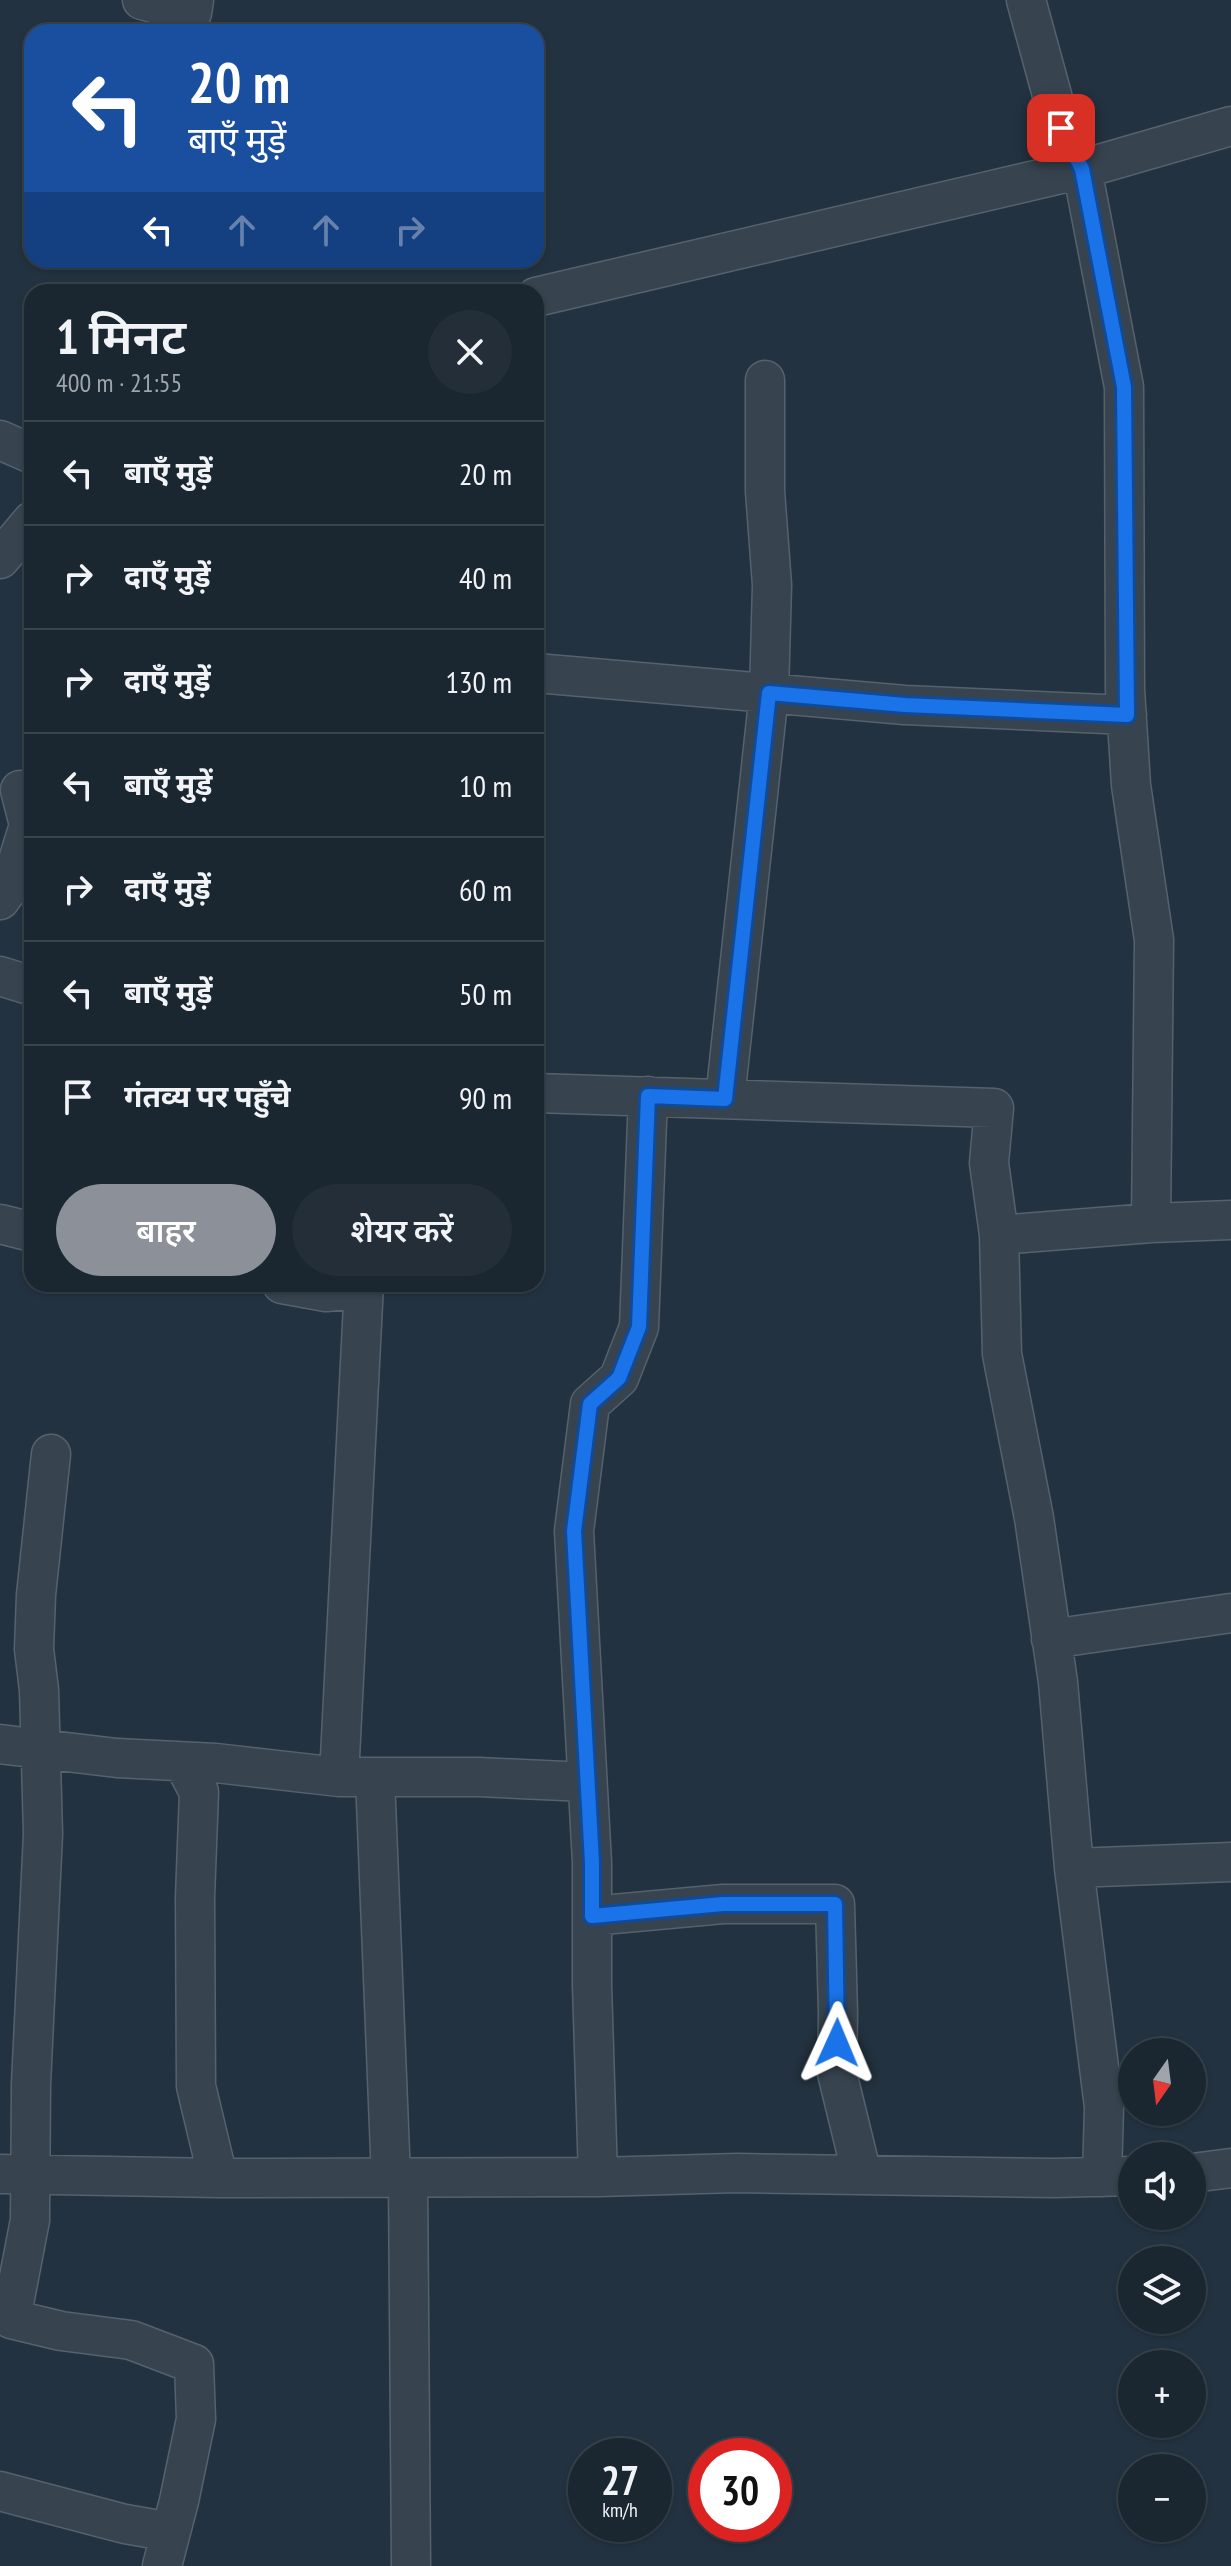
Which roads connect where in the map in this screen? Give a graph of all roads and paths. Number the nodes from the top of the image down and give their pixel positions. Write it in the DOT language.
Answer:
graph roads {
  1 [pos="142,0"];
  2 [pos="194,0"];
  3 [pos="1026,0"];
  4 [pos="1231,126"];
  5 [pos="1082,169"];
  6 [pos="544,295"];
  7 [pos="765,380"];
  8 [pos="0,440"];
  9 [pos="24,450"];
  10 [pos="24,530"];
  11 [pos="0,559"];
  12 [pos="544,674"];
  13 [pos="769,693"];
  14 [pos="1127,715"];
  15 [pos="20,790"];
  16 [pos="24,806"];
  17 [pos="24,841"];
  18 [pos="0,900"];
  19 [pos="0,976"];
  20 [pos="24,984"];
  21 [pos="544,1093"];
  22 [pos="648,1096"];
  23 [pos="725,1099"];
  24 [pos="1231,1220"];
  25 [pos="1151,1223"];
  26 [pos="0,1224"];
  27 [pos="24,1230"];
  28 [pos="999,1235"];
  29 [pos="364,1292"];
  30 [pos="51,1454"];
  31 [pos="1231,1613"];
  32 [pos="1051,1639"];
  33 [pos="0,1744"];
  34 [pos="39,1749"];
  35 [pos="183,1762"];
  36 [pos="357,1777"];
  37 [pos="586,1782"];
  38 [pos="1231,1862"];
  39 [pos="1074,1868"];
  40 [pos="592,1916"];
  41 [pos="1231,2168"];
  42 [pos="1206,2171"];
  43 [pos="15,2174"];
  44 [pos="862,2175"];
  45 [pos="1117,2176"];
  46 [pos="598,2177"];
  47 [pos="218,2178"];
  48 [pos="400,2178"];
  49 [pos="0,2491"];
  50 [pos="166,2549"];
  51 [pos="411,2566"];
  1 -- 2 [label="street"];
  3 -- 5 [label="street"];
  4 -- 5 [label="street"];
  5 -- 6 [label="street"];
  5 -- 14 [label="street"];
  7 -- 13 [label="street"];
  8 -- 9 [label="street"];
  10 -- 11 [label="street"];
  12 -- 13 [label="street"];
  13 -- 14 [label="street"];
  13 -- 23 [label="street"];
  14 -- 25 [label="street"];
  15 -- 16 [label="street"];
  17 -- 18 [label="street"];
  19 -- 20 [label="street"];
  21 -- 22 [label="street"];
  22 -- 23 [label="street"];
  22 -- 37 [label="street"];
  23 -- 28 [label="street"];
  24 -- 25 [label="street"];
  25 -- 28 [label="street"];
  26 -- 27 [label="street"];
  28 -- 32 [label="street"];
  29 -- 36 [label="street"];
  30 -- 34 [label="street"];
  31 -- 32 [label="street"];
  32 -- 39 [label="street"];
  33 -- 34 [label="street"];
  34 -- 35 [label="street"];
  34 -- 43 [label="street"];
  35 -- 36 [label="street"];
  35 -- 47 [label="street"];
  36 -- 37 [label="street"];
  36 -- 48 [label="street"];
  37 -- 40 [label="street"];
  38 -- 39 [label="street"];
  39 -- 45 [label="street"];
  40 -- 44 [label="street"];
  40 -- 46 [label="street"];
  41 -- 42 [label="street"];
  43 -- 47 [label="street"];
  43 -- 50 [label="street"];
  44 -- 45 [label="street"];
  44 -- 46 [label="street"];
  46 -- 48 [label="street"];
  47 -- 48 [label="street"];
  48 -- 51 [label="street"];
  49 -- 50 [label="street"];
}
